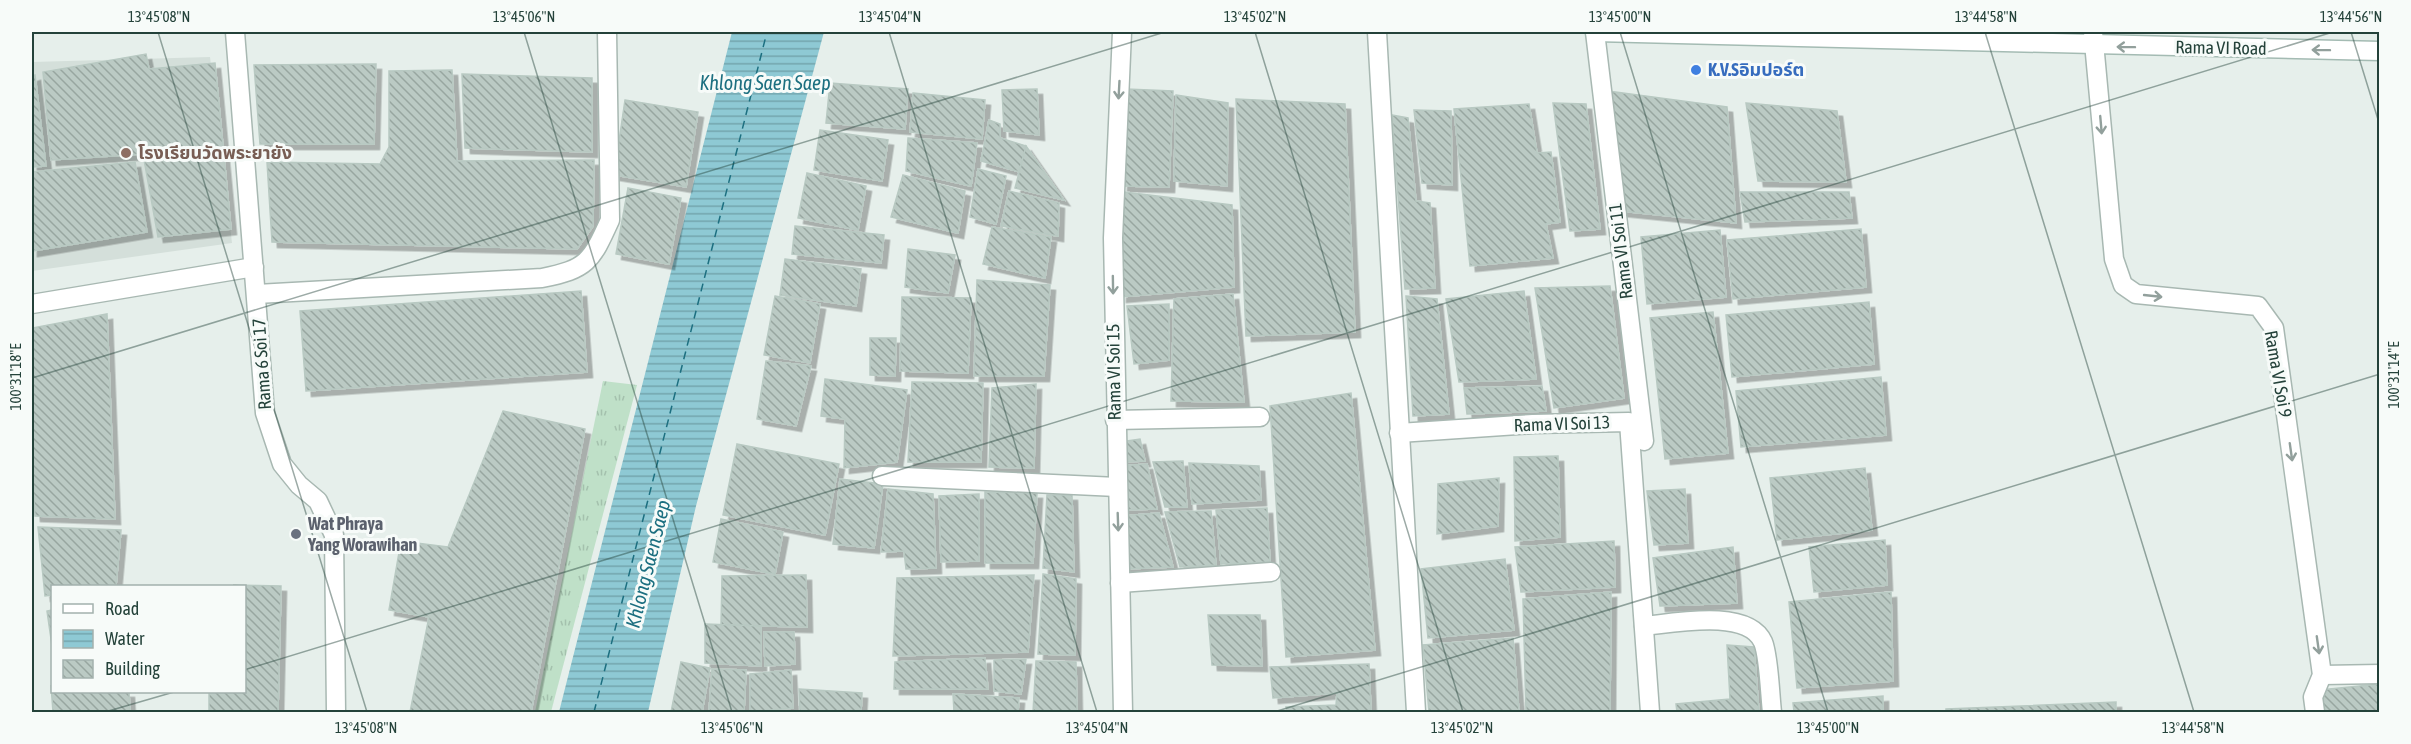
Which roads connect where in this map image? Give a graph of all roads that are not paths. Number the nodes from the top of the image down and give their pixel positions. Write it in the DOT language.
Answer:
graph roads {
  1 [pos="235,32"];
  2 [pos="607,32"];
  3 [pos="1122,32"];
  4 [pos="1377,32"];
  5 [pos="1595,32"];
  6 [pos="2093,39"];
  7 [pos="2379,51"];
  8 [pos="254,267"];
  9 [pos="257,294"];
  10 [pos="32,304"];
  11 [pos="1260,417"];
  12 [pos="1115,420"];
  13 [pos="1399,434"];
  14 [pos="1647,471"];
  15 [pos="882,476"];
  16 [pos="1117,487"];
  17 [pos="1271,572"];
  18 [pos="1120,583"];
  19 [pos="1644,626"];
  20 [pos="2379,674"];
  21 [pos="2322,675"];
  22 [pos="336,712"];
  23 [pos="1123,712"];
  24 [pos="1416,712"];
  25 [pos="1650,712"];
  26 [pos="1772,712"];
  27 [pos="2315,712"];
  1 -- 8 [label="street, Rama 6 Soi 17"];
  2 -- 9 [label="street"];
  3 -- 12 [label="street, Rama VI Soi 15, one-way"];
  4 -- 13 [label="street"];
  5 -- 6 [label="street, Rama VI Road"];
  5 -- 14 [label="street, Rama VI Soi 11"];
  7 -- 6 [label="street, Rama VI Road, one-way"];
  6 -- 21 [label="street, Rama VI Soi 9, one-way"];
  8 -- 9 [label="street, Rama 6 Soi 17"];
  8 -- 10 [label="street"];
  9 -- 22 [label="street, Rama 6 Soi 17"];
  11 -- 12 [label="street"];
  12 -- 16 [label="street, Rama VI Soi 15"];
  13 -- 19 [label="street, Rama VI Soi 13"];
  13 -- 24 [label="street"];
  15 -- 16 [label="street"];
  16 -- 18 [label="street, Rama VI Soi 15, one-way"];
  17 -- 18 [label="street"];
  18 -- 23 [label="street, Rama VI Soi 15"];
  19 -- 25 [label="street, Rama VI Soi 13"];
  19 -- 26 [label="street"];
  20 -- 21 [label="street"];
  21 -- 27 [label="street, Rama VI Soi 9"];
}
